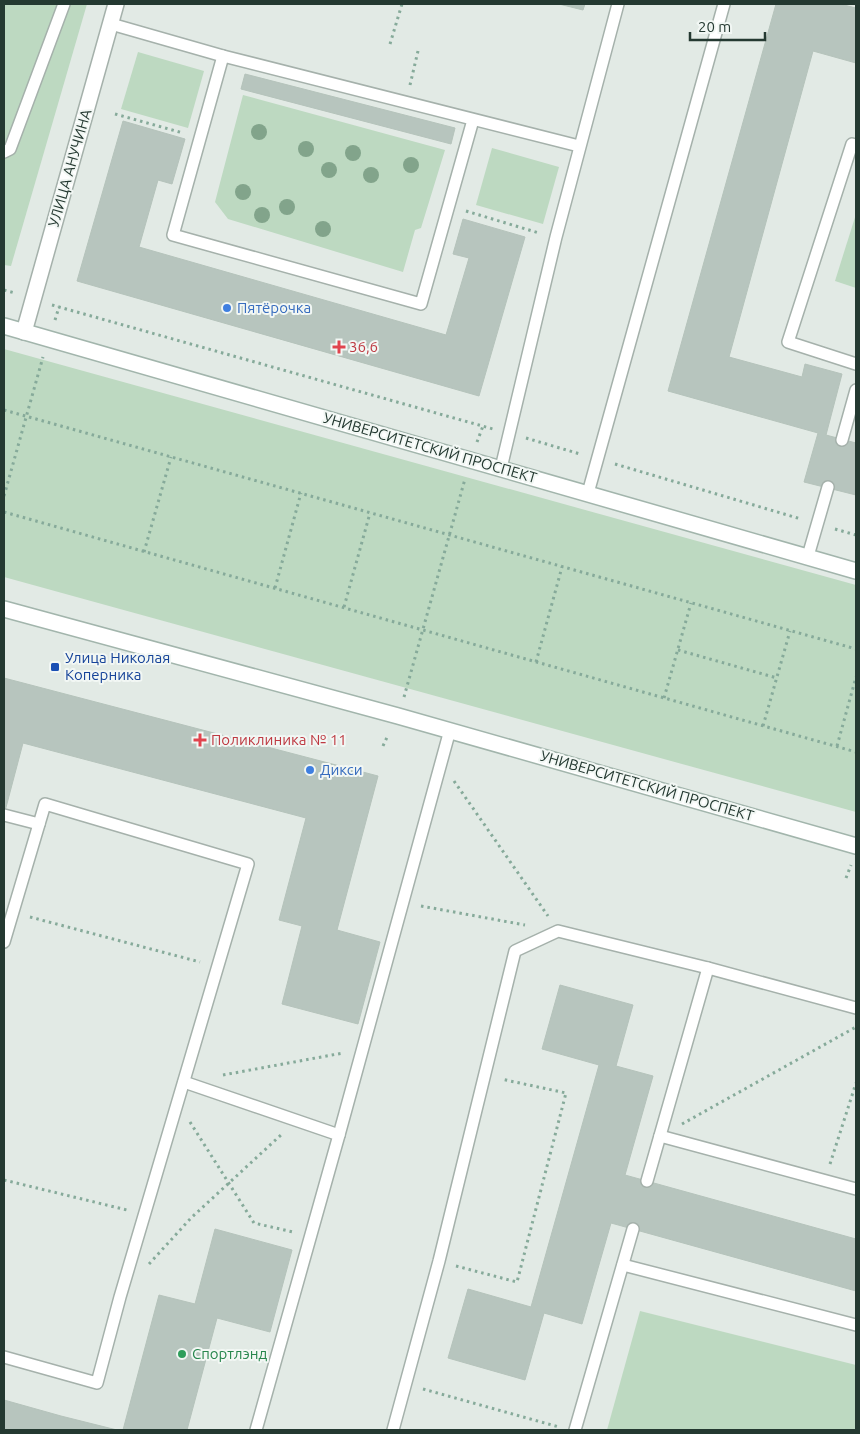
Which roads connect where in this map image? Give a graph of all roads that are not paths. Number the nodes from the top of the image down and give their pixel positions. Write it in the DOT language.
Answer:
graph roads {
  1 [pos="64,4"];
  2 [pos="116,4"];
  3 [pos="618,4"];
  4 [pos="724,4"];
  5 [pos="111,24"];
  6 [pos="224,56"];
  7 [pos="473,120"];
  8 [pos="856,145"];
  9 [pos="579,146"];
  10 [pos="4,152"];
  11 [pos="4,326"];
  12 [pos="24,332"];
  13 [pos="856,364"];
  14 [pos="856,390"];
  15 [pos="852,415"];
  16 [pos="842,440"];
  17 [pos="501,468"];
  18 [pos="828,487"];
  19 [pos="588,492"];
  20 [pos="808,556"];
  21 [pos="856,571"];
  22 [pos="4,609"];
  23 [pos="450,730"];
  24 [pos="4,815"];
  25 [pos="39,824"];
  26 [pos="856,846"];
  27 [pos="4,942"];
  28 [pos="708,968"];
  29 [pos="856,1008"];
  30 [pos="184,1082"];
  31 [pos="339,1135"];
  32 [pos="660,1136"];
  33 [pos="647,1181"];
  34 [pos="856,1190"];
  35 [pos="633,1229"];
  36 [pos="623,1265"];
  37 [pos="856,1326"];
  38 [pos="4,1357"];
  39 [pos="256,1430"];
  40 [pos="393,1430"];
  41 [pos="575,1430"];
  1 -- 10 [label="lane"];
  2 -- 5 [label="main road, УЛИЦА АНУЧИНА"];
  3 -- 9 [label="lane"];
  4 -- 19 [label="lane"];
  5 -- 6 [label="lane"];
  5 -- 12 [label="main road, УЛИЦА АНУЧИНА"];
  6 -- 7 [label="lane"];
  6 -- 7 [label="lane"];
  7 -- 9 [label="lane"];
  8 -- 13 [label="lane"];
  9 -- 17 [label="lane"];
  11 -- 12 [label="main road, УНИВЕРСИТЕТСКИЙ ПРОСПЕКТ"];
  12 -- 17 [label="main road, УНИВЕРСИТЕТСКИЙ ПРОСПЕКТ"];
  14 -- 15 [label="lane"];
  15 -- 16 [label="lane"];
  17 -- 19 [label="main road, УНИВЕРСИТЕТСКИЙ ПРОСПЕКТ"];
  18 -- 20 [label="lane"];
  19 -- 20 [label="main road, УНИВЕРСИТЕТСКИЙ ПРОСПЕКТ"];
  20 -- 21 [label="main road, УНИВЕРСИТЕТСКИЙ ПРОСПЕКТ"];
  22 -- 23 [label="main road, УНИВЕРСИТЕТСКИЙ ПРОСПЕКТ"];
  23 -- 26 [label="main road, УНИВЕРСИТЕТСКИЙ ПРОСПЕКТ"];
  23 -- 31 [label="lane"];
  24 -- 25 [label="lane"];
  25 -- 27 [label="lane"];
  25 -- 30 [label="lane"];
  28 -- 29 [label="lane"];
  28 -- 32 [label="lane"];
  28 -- 40 [label="lane"];
  30 -- 31 [label="lane"];
  30 -- 38 [label="lane"];
  31 -- 39 [label="lane"];
  32 -- 33 [label="lane"];
  32 -- 34 [label="lane"];
  35 -- 36 [label="lane"];
  36 -- 37 [label="lane"];
  36 -- 41 [label="lane"];
}
